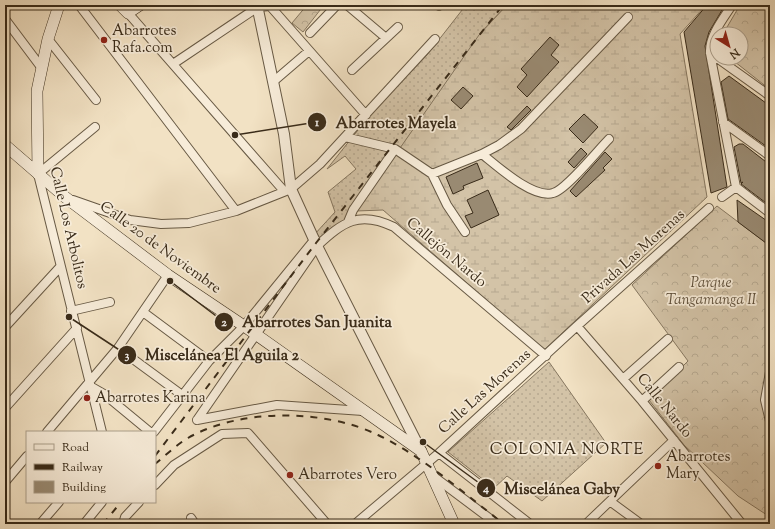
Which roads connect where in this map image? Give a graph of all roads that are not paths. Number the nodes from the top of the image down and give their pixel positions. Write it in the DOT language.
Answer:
graph roads {
  1 [pos="59,5"];
  2 [pos="79,5"];
  3 [pos="140,5"];
  4 [pos="270,5"];
  5 [pos="337,5"];
  6 [pos="346,5"];
  7 [pos="732,5"];
  8 [pos="258,6"];
  9 [pos="124,9"];
  10 [pos="628,17"];
  11 [pos="5,19"];
  12 [pos="719,26"];
  13 [pos="398,27"];
  14 [pos="310,33"];
  15 [pos="48,38"];
  16 [pos="386,38"];
  17 [pos="435,39"];
  18 [pos="309,51"];
  19 [pos="174,64"];
  20 [pos="712,66"];
  21 [pos="729,66"];
  22 [pos="41,67"];
  23 [pos="352,70"];
  24 [pos="274,81"];
  25 [pos="770,95"];
  26 [pos="96,100"];
  27 [pos="366,114"];
  28 [pos="723,122"];
  29 [pos="95,127"];
  30 [pos="345,138"];
  31 [pos="609,140"];
  32 [pos="5,145"];
  33 [pos="395,149"];
  34 [pos="482,154"];
  35 [pos="770,156"];
  36 [pos="38,174"];
  37 [pos="432,174"];
  38 [pos="736,187"];
  39 [pos="288,190"];
  40 [pos="65,197"];
  41 [pos="722,197"];
  42 [pos="709,208"];
  43 [pos="236,211"];
  44 [pos="770,213"];
  45 [pos="348,222"];
  46 [pos="465,232"];
  47 [pos="316,242"];
  48 [pos="60,267"];
  49 [pos="168,275"];
  50 [pos="110,302"];
  51 [pos="72,311"];
  52 [pos="143,312"];
  53 [pos="244,326"];
  54 [pos="577,326"];
  55 [pos="5,327"];
  56 [pos="77,328"];
  57 [pos="256,335"];
  58 [pos="668,339"];
  59 [pos="118,348"];
  60 [pos="546,356"];
  61 [pos="209,360"];
  62 [pos="679,367"];
  63 [pos="770,372"];
  64 [pos="624,379"];
  65 [pos="89,384"];
  66 [pos="182,395"];
  67 [pos="642,401"];
  68 [pos="5,408"];
  69 [pos="362,411"];
  70 [pos="770,421"];
  71 [pos="48,431"];
  72 [pos="102,431"];
  73 [pos="149,431"];
  74 [pos="155,431"];
  75 [pos="674,440"];
  76 [pos="421,452"];
  77 [pos="439,453"];
  78 [pos="26,457"];
  79 [pos="427,464"];
  80 [pos="432,475"];
  81 [pos="5,482"];
  82 [pos="156,484"];
  83 [pos="611,502"];
  84 [pos="58,503"];
  85 [pos="101,503"];
  86 [pos="138,503"];
  87 [pos="364,521"];
  88 [pos="40,524"];
  89 [pos="84,524"];
  90 [pos="123,524"];
  91 [pos="327,524"];
  92 [pos="355,524"];
  93 [pos="454,524"];
  94 [pos="497,524"];
  95 [pos="530,524"];
  96 [pos="586,524"];
  97 [pos="641,524"];
  98 [pos="742,524"];
  1 -- 15 [label="main road, Calle Los Arbolitos"];
  2 -- 43 [label="street"];
  3 -- 9 [label="main road"];
  4 -- 8 [label="street"];
  4 -- 18 [label="street"];
  5 -- 14 [label="street"];
  6 -- 16 [label="street"];
  7 -- 12 [label="street"];
  8 -- 19 [label="street"];
  8 -- 24 [label="street"];
  9 -- 19 [label="street"];
  10 -- 34 [label="street"];
  11 -- 22 [label="street"];
  13 -- 16 [label="street"];
  15 -- 22 [label="main road, Calle Los Arbolitos"];
  15 -- 26 [label="street"];
  16 -- 23 [label="street"];
  17 -- 27 [label="street"];
  18 -- 24 [label="street"];
  18 -- 27 [label="street"];
  19 -- 39 [label="street"];
  20 -- 28 [label="street"];
  21 -- 25 [label="street"];
  22 -- 36 [label="main road, Calle Los Arbolitos"];
  24 -- 39 [label="street"];
  27 -- 30 [label="street"];
  28 -- 35 [label="street"];
  28 -- 38 [label="street"];
  29 -- 36 [label="street"];
  30 -- 33 [label="street"];
  30 -- 39 [label="street"];
  31 -- 34 [label="street"];
  32 -- 36 [label="main road, Calle 20 de Noviembre"];
  33 -- 37 [label="street"];
  33 -- 45 [label="street"];
  34 -- 37 [label="street"];
  36 -- 40 [label="main road, Calle 20 de Noviembre"];
  36 -- 48 [label="street, Calle Los Arbolitos"];
  37 -- 46 [label="street"];
  38 -- 41 [label="street"];
  38 -- 44 [label="street"];
  39 -- 43 [label="street"];
  39 -- 47 [label="street"];
  40 -- 43 [label="street"];
  40 -- 49 [label="main road, Calle 20 de Noviembre"];
  42 -- 54 [label="street, Privada Las Morenas"];
  45 -- 47 [label="street, Callejón Nardo"];
  45 -- 60 [label="street, Callejón Nardo"];
  47 -- 53 [label="street"];
  47 -- 57 [label="street"];
  47 -- 76 [label="street"];
  48 -- 51 [label="street, Calle Los Arbolitos"];
  48 -- 55 [label="street"];
  49 -- 52 [label="street"];
  49 -- 53 [label="main road, Calle 20 de Noviembre"];
  50 -- 51 [label="street"];
  51 -- 56 [label="street, Calle Los Arbolitos"];
  52 -- 59 [label="street"];
  52 -- 61 [label="street"];
  53 -- 57 [label="main road, Calle 20 de Noviembre"];
  53 -- 61 [label="street"];
  54 -- 60 [label="street, Calle Las Morenas"];
  54 -- 64 [label="street, Calle Nardo"];
  56 -- 65 [label="street, Calle Los Arbolitos"];
  56 -- 68 [label="street"];
  57 -- 69 [label="main road, Calle 20 de Noviembre"];
  57 -- 69 [label="street"];
  58 -- 64 [label="street"];
  59 -- 65 [label="street"];
  59 -- 66 [label="street"];
  60 -- 77 [label="street, Calle Las Morenas"];
  61 -- 66 [label="street"];
  62 -- 67 [label="street"];
  63 -- 70 [label="street"];
  64 -- 67 [label="street, Calle Nardo"];
  65 -- 71 [label="street"];
  65 -- 72 [label="street, Calle Los Arbolitos"];
  65 -- 73 [label="street"];
  66 -- 74 [label="street"];
  67 -- 75 [label="street, Calle Nardo"];
  69 -- 76 [label="main road, Calle 20 de Noviembre"];
  75 -- 83 [label="street"];
  75 -- 98 [label="street, Calle Nardo"];
  76 -- 79 [label="main road"];
  77 -- 79 [label="street, Calle Las Morenas"];
  77 -- 95 [label="street"];
  78 -- 81 [label="street"];
  79 -- 80 [label="main road"];
  79 -- 87 [label="street, Calle Las Morenas"];
  80 -- 93 [label="main road"];
  80 -- 94 [label="street"];
  82 -- 91 [label="street"];
  83 -- 96 [label="street"];
  83 -- 97 [label="street"];
  84 -- 88 [label="street"];
  85 -- 89 [label="street"];
  86 -- 90 [label="street"];
  87 -- 92 [label="street, Calle Las Morenas"];
}
